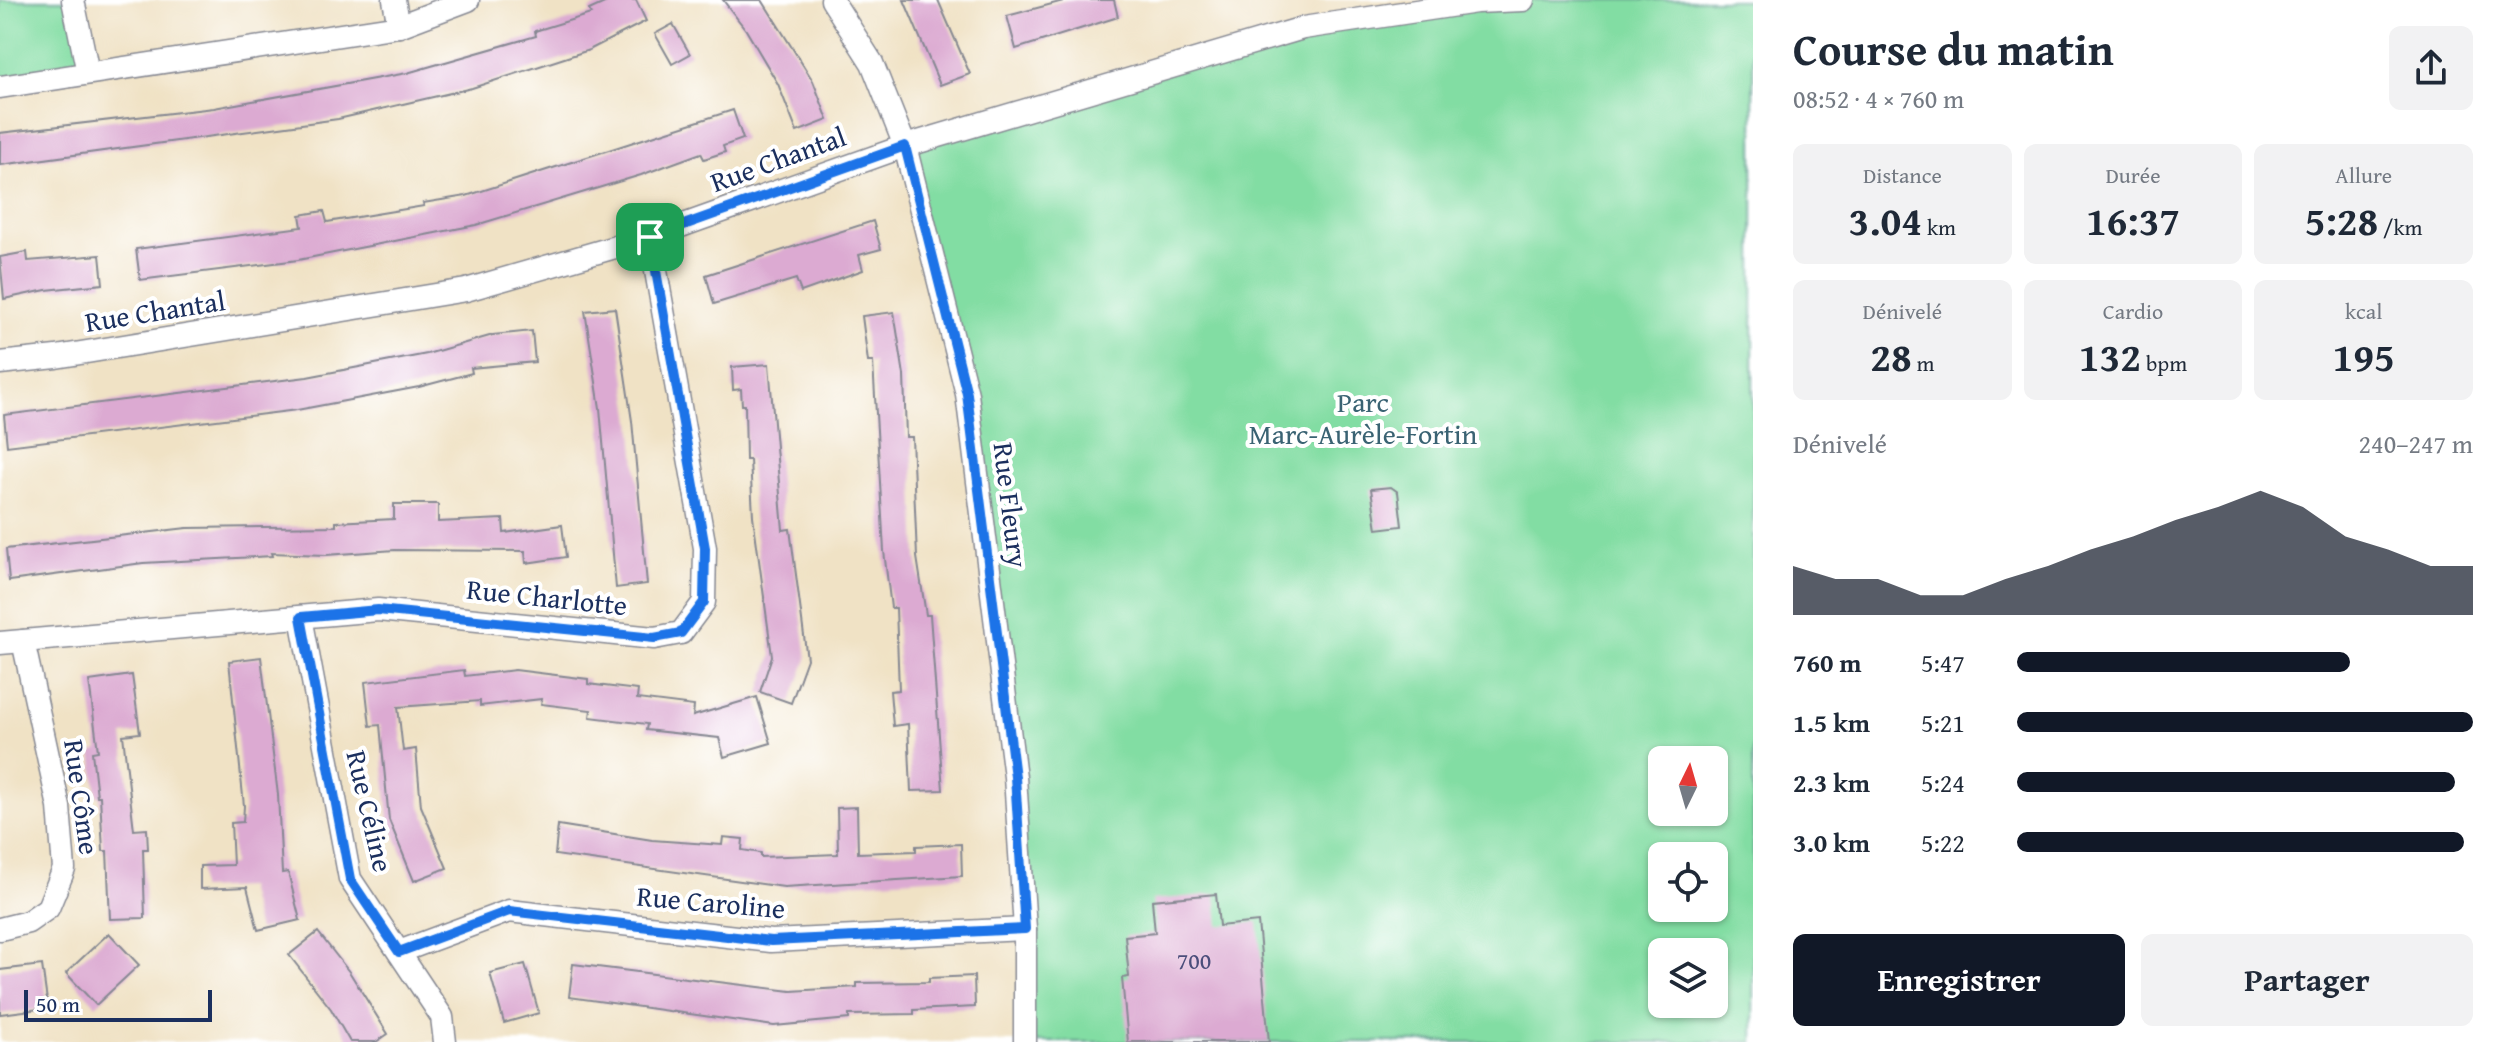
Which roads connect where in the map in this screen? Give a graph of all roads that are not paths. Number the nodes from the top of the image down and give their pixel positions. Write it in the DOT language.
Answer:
graph roads {
  1 [pos="73,0"];
  2 [pos="394,0"];
  3 [pos="468,0"];
  4 [pos="832,0"];
  5 [pos="1523,0"];
  6 [pos="399,26"];
  7 [pos="88,73"];
  8 [pos="0,87"];
  9 [pos="905,146"];
  10 [pos="650,237"];
  11 [pos="0,363"];
  12 [pos="301,617"];
  13 [pos="23,641"];
  14 [pos="0,643"];
  15 [pos="0,929"];
  16 [pos="1025,929"];
  17 [pos="399,952"];
  18 [pos="445,1042"];
  19 [pos="1025,1042"];
  1 -- 7 [label="street"];
  2 -- 6 [label="street"];
  3 -- 6 [label="street"];
  4 -- 9 [label="street, Rue Fleury"];
  5 -- 9 [label="street, Rue Chantal"];
  6 -- 7 [label="street"];
  7 -- 8 [label="street"];
  9 -- 10 [label="street, Rue Chantal"];
  9 -- 16 [label="street, Rue Fleury"];
  10 -- 11 [label="street, Rue Chantal"];
  10 -- 12 [label="street, Rue Charlotte"];
  12 -- 13 [label="street, Rue Charlotte"];
  12 -- 17 [label="street, Rue Céline"];
  13 -- 14 [label="street, Rue Charlotte"];
  13 -- 15 [label="street, Rue Côme"];
  16 -- 17 [label="street, Rue Caroline"];
  16 -- 19 [label="street, Rue Fleury"];
  17 -- 18 [label="street, Rue Céline"];
}
